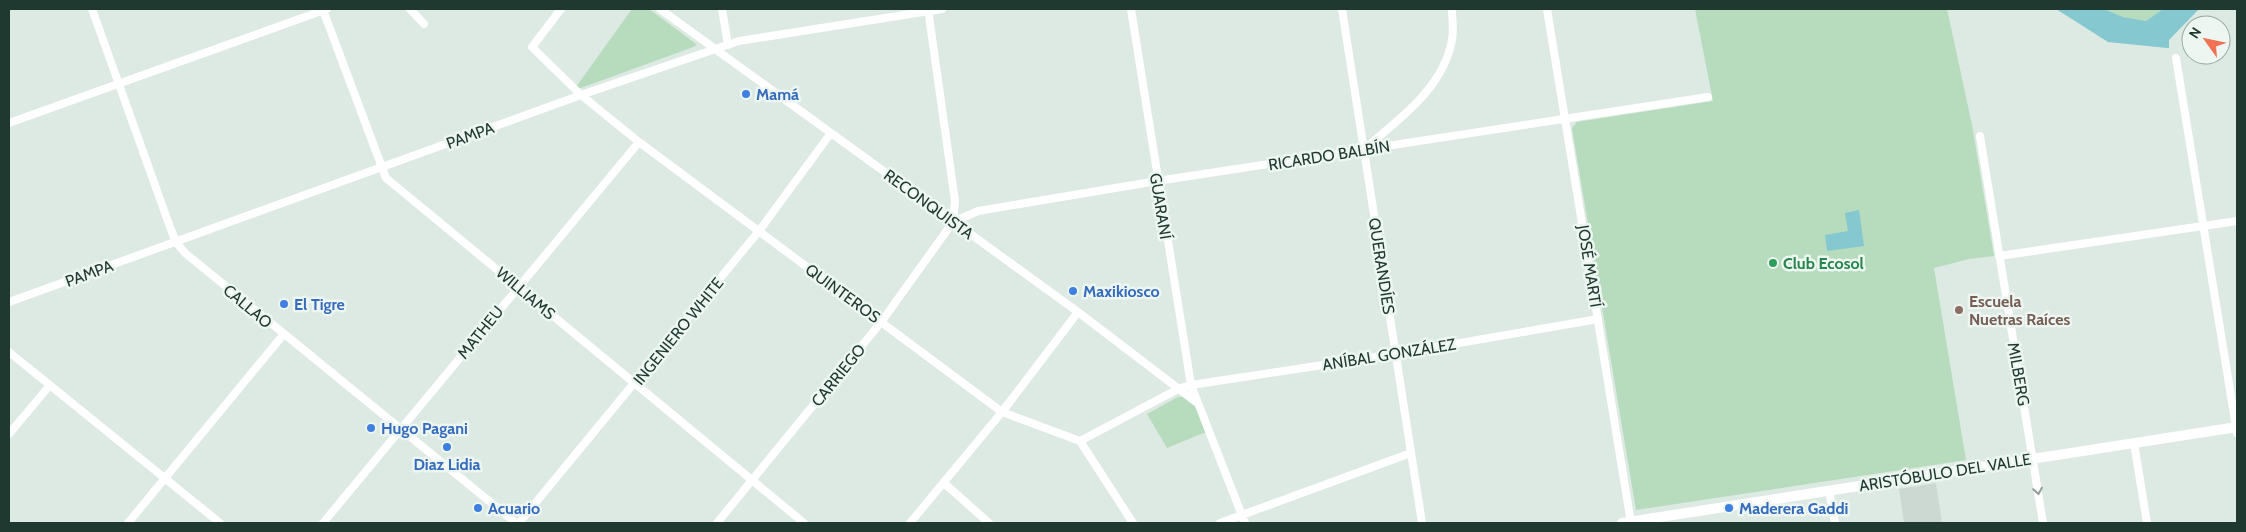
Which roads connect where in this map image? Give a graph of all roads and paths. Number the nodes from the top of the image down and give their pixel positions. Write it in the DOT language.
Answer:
graph roads {
  1 [pos="92,9"];
  2 [pos="410,9"];
  3 [pos="561,9"];
  4 [pos="660,9"];
  5 [pos="722,9"];
  6 [pos="942,9"];
  7 [pos="1131,9"];
  8 [pos="1342,9"];
  9 [pos="1452,9"];
  10 [pos="1547,9"];
  11 [pos="325,10"];
  12 [pos="928,10"];
  13 [pos="424,24"];
  14 [pos="728,45"];
  15 [pos="715,50"];
  16 [pos="2176,58"];
  17 [pos="120,85"];
  18 [pos="581,95"];
  19 [pos="1708,97"];
  20 [pos="1566,118"];
  21 [pos="9,124"];
  22 [pos="831,133"];
  23 [pos="1980,136"];
  24 [pos="639,142"];
  25 [pos="1364,150"];
  26 [pos="381,168"];
  27 [pos="1157,181"];
  28 [pos="953,222"];
  29 [pos="2237,222"];
  30 [pos="2204,227"];
  31 [pos="759,231"];
  32 [pos="176,242"];
  33 [pos="1999,256"];
  34 [pos="518,286"];
  35 [pos="9,302"];
  36 [pos="1078,312"];
  37 [pos="1598,319"];
  38 [pos="882,321"];
  39 [pos="283,335"];
  40 [pos="9,352"];
  41 [pos="1396,354"];
  42 [pos="634,384"];
  43 [pos="50,385"];
  44 [pos="1191,385"];
  45 [pos="1180,388"];
  46 [pos="1196,402"];
  47 [pos="1002,412"];
  48 [pos="401,429"];
  49 [pos="2237,429"];
  50 [pos="9,434"];
  51 [pos="1080,441"];
  52 [pos="2134,443"];
  53 [pos="1411,453"];
  54 [pos="2033,459"];
  55 [pos="165,478"];
  56 [pos="751,480"];
  57 [pos="944,483"];
  58 [pos="1829,490"];
  59 [pos="1241,515"];
  60 [pos="128,523"];
  61 [pos="220,523"];
  62 [pos="323,523"];
  63 [pos="517,523"];
  64 [pos="717,523"];
  65 [pos="804,523"];
  66 [pos="910,523"];
  67 [pos="989,523"];
  68 [pos="1133,523"];
  69 [pos="1220,523"];
  70 [pos="1245,523"];
  71 [pos="1422,523"];
  72 [pos="1628,523"];
  73 [pos="1835,523"];
  74 [pos="2043,523"];
  75 [pos="2147,523"];
  1 -- 17 [label="street, CALLAO"];
  2 -- 13 [label="street"];
  3 -- 18 [label="street, QUINTEROS"];
  4 -- 15 [label="street, RECONQUISTA"];
  5 -- 14 [label="street"];
  6 -- 12 [label="street, PAMPA"];
  7 -- 27 [label="street, GUARANÍ"];
  8 -- 25 [label="street, QUERANDÍES"];
  9 -- 25 [label="street"];
  10 -- 20 [label="street, JOSÉ MARTÍ"];
  11 -- 17 [label="street"];
  11 -- 26 [label="street, WILLIAMS"];
  12 -- 14 [label="street, PAMPA"];
  12 -- 28 [label="street"];
  14 -- 15 [label="street, PAMPA"];
  15 -- 18 [label="street, PAMPA"];
  15 -- 22 [label="street, RECONQUISTA"];
  16 -- 30 [label="street"];
  17 -- 21 [label="street"];
  17 -- 32 [label="street, CALLAO"];
  18 -- 24 [label="street, QUINTEROS"];
  18 -- 26 [label="street, PAMPA"];
  19 -- 20 [label="street, RICARDO BALBÍN"];
  20 -- 25 [label="street, RICARDO BALBÍN"];
  20 -- 37 [label="street, JOSÉ MARTÍ"];
  22 -- 28 [label="street, RECONQUISTA"];
  22 -- 31 [label="street, INGENIERO WHITE"];
  23 -- 33 [label="street, MILBERG"];
  24 -- 31 [label="street, QUINTEROS"];
  24 -- 34 [label="street, MATHEU"];
  25 -- 27 [label="street, RICARDO BALBÍN"];
  25 -- 41 [label="street, QUERANDÍES"];
  26 -- 32 [label="street, PAMPA"];
  26 -- 34 [label="street, WILLIAMS"];
  27 -- 28 [label="street, RICARDO BALBÍN"];
  27 -- 44 [label="street, GUARANÍ"];
  28 -- 36 [label="street, RECONQUISTA"];
  28 -- 38 [label="street, CARRIEGO"];
  29 -- 30 [label="street"];
  30 -- 33 [label="street"];
  30 -- 49 [label="street"];
  31 -- 38 [label="street, QUINTEROS"];
  31 -- 42 [label="street, INGENIERO WHITE"];
  32 -- 35 [label="street, PAMPA"];
  32 -- 39 [label="street, CALLAO"];
  33 -- 54 [label="street, MILBERG"];
  34 -- 42 [label="street, WILLIAMS"];
  34 -- 48 [label="street, MATHEU"];
  36 -- 45 [label="street, RECONQUISTA"];
  36 -- 47 [label="street"];
  37 -- 41 [label="street, ANÍBAL GONZÁLEZ"];
  37 -- 72 [label="street, JOSÉ MARTÍ"];
  38 -- 47 [label="street, QUINTEROS"];
  38 -- 56 [label="street, CARRIEGO"];
  39 -- 48 [label="street, CALLAO"];
  39 -- 55 [label="street"];
  40 -- 43 [label="street"];
  41 -- 44 [label="street, ANÍBAL GONZÁLEZ"];
  41 -- 53 [label="street, QUERANDÍES"];
  42 -- 56 [label="street, WILLIAMS"];
  42 -- 63 [label="street, INGENIERO WHITE"];
  43 -- 50 [label="street"];
  43 -- 55 [label="street"];
  44 -- 45 [label="street, ANÍBAL GONZÁLEZ"];
  44 -- 46 [label="street, GUARANÍ"];
  45 -- 46 [label="street, RECONQUISTA"];
  45 -- 51 [label="street"];
  46 -- 59 [label="street, GUARANÍ"];
  47 -- 51 [label="street, QUINTEROS"];
  47 -- 57 [label="street"];
  48 -- 62 [label="street, MATHEU"];
  48 -- 63 [label="street, CALLAO"];
  49 -- 52 [label="street, ARISTÓBULO DEL VALLE"];
  51 -- 68 [label="street"];
  52 -- 54 [label="street, ARISTÓBULO DEL VALLE"];
  52 -- 75 [label="street"];
  53 -- 59 [label="street"];
  53 -- 71 [label="street, QUERANDÍES"];
  54 -- 58 [label="street, ARISTÓBULO DEL VALLE"];
  54 -- 74 [label="street, MILBERG, one-way"];
  55 -- 60 [label="street"];
  55 -- 61 [label="street"];
  56 -- 64 [label="street, CARRIEGO"];
  56 -- 65 [label="street, WILLIAMS"];
  57 -- 66 [label="street"];
  57 -- 67 [label="street"];
  58 -- 72 [label="street, ARISTÓBULO DEL VALLE"];
  58 -- 73 [label="street"];
  59 -- 69 [label="street"];
  59 -- 70 [label="street, GUARANÍ"];
}
